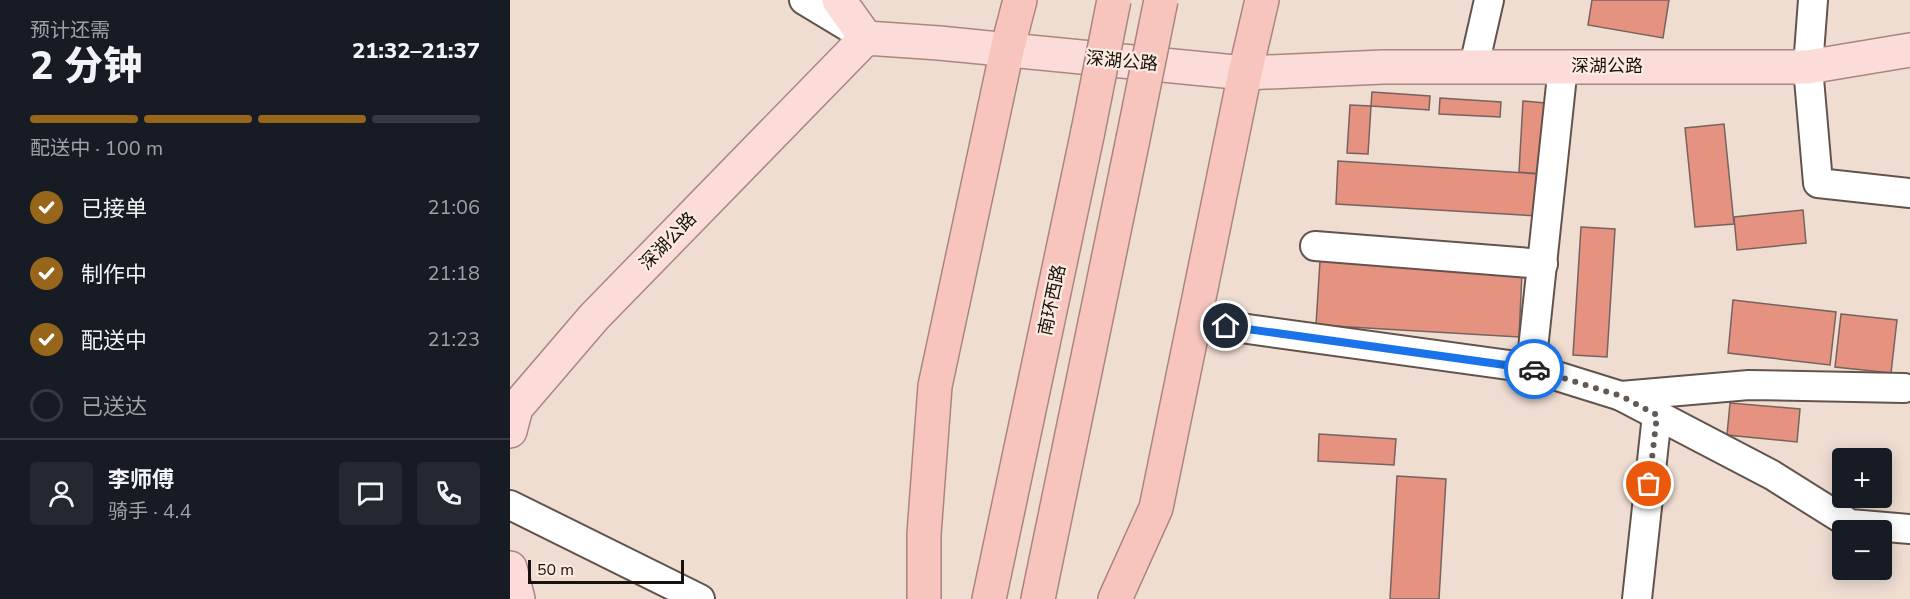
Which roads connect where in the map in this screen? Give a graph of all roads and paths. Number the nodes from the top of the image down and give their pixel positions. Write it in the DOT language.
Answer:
graph roads {
  1 [pos="804,0"];
  2 [pos="839,0"];
  3 [pos="1020,0"];
  4 [pos="1114,0"];
  5 [pos="1161,0"];
  6 [pos="1262,0"];
  7 [pos="1489,0"];
  8 [pos="1813,0"];
  9 [pos="866,38"];
  10 [pos="1007,50"];
  11 [pos="1910,50"];
  12 [pos="1474,66"];
  13 [pos="1563,66"];
  14 [pos="1808,67"];
  15 [pos="1245,73"];
  16 [pos="1910,193"];
  17 [pos="1315,246"];
  18 [pos="1543,264"];
  19 [pos="1226,326"];
  20 [pos="1531,368"];
  21 [pos="1904,388"];
  22 [pos="1621,396"];
  23 [pos="1657,415"];
  24 [pos="512,417"];
  25 [pos="510,505"];
  26 [pos="1910,529"];
  27 [pos="510,568"];
  28 [pos="518,599"];
  29 [pos="699,599"];
  30 [pos="924,599"];
  31 [pos="989,599"];
  32 [pos="1038,599"];
  33 [pos="1115,599"];
  34 [pos="1637,599"];
  1 -- 9 [label="street"];
  2 -- 9 [label="main road"];
  3 -- 10 [label="highway"];
  4 -- 31 [label="highway, 南环西路, bridge"];
  5 -- 32 [label="highway, bridge"];
  6 -- 15 [label="highway"];
  7 -- 12 [label="street"];
  8 -- 14 [label="street"];
  9 -- 10 [label="main road, 深湖公路"];
  9 -- 24 [label="main road, 深湖公路"];
  10 -- 15 [label="main road, 深湖公路"];
  10 -- 30 [label="highway"];
  11 -- 14 [label="main road, 深湖公路"];
  12 -- 13 [label="main road, 深湖公路"];
  12 -- 15 [label="main road, 深湖公路"];
  13 -- 14 [label="main road, 深湖公路"];
  13 -- 18 [label="street"];
  14 -- 16 [label="street"];
  15 -- 33 [label="highway"];
  17 -- 18 [label="street"];
  18 -- 20 [label="street"];
  19 -- 20 [label="street"];
  20 -- 22 [label="street"];
  21 -- 22 [label="street"];
  22 -- 23 [label="street"];
  23 -- 26 [label="street"];
  23 -- 34 [label="street"];
  25 -- 29 [label="street"];
  27 -- 28 [label="main road"];
}
